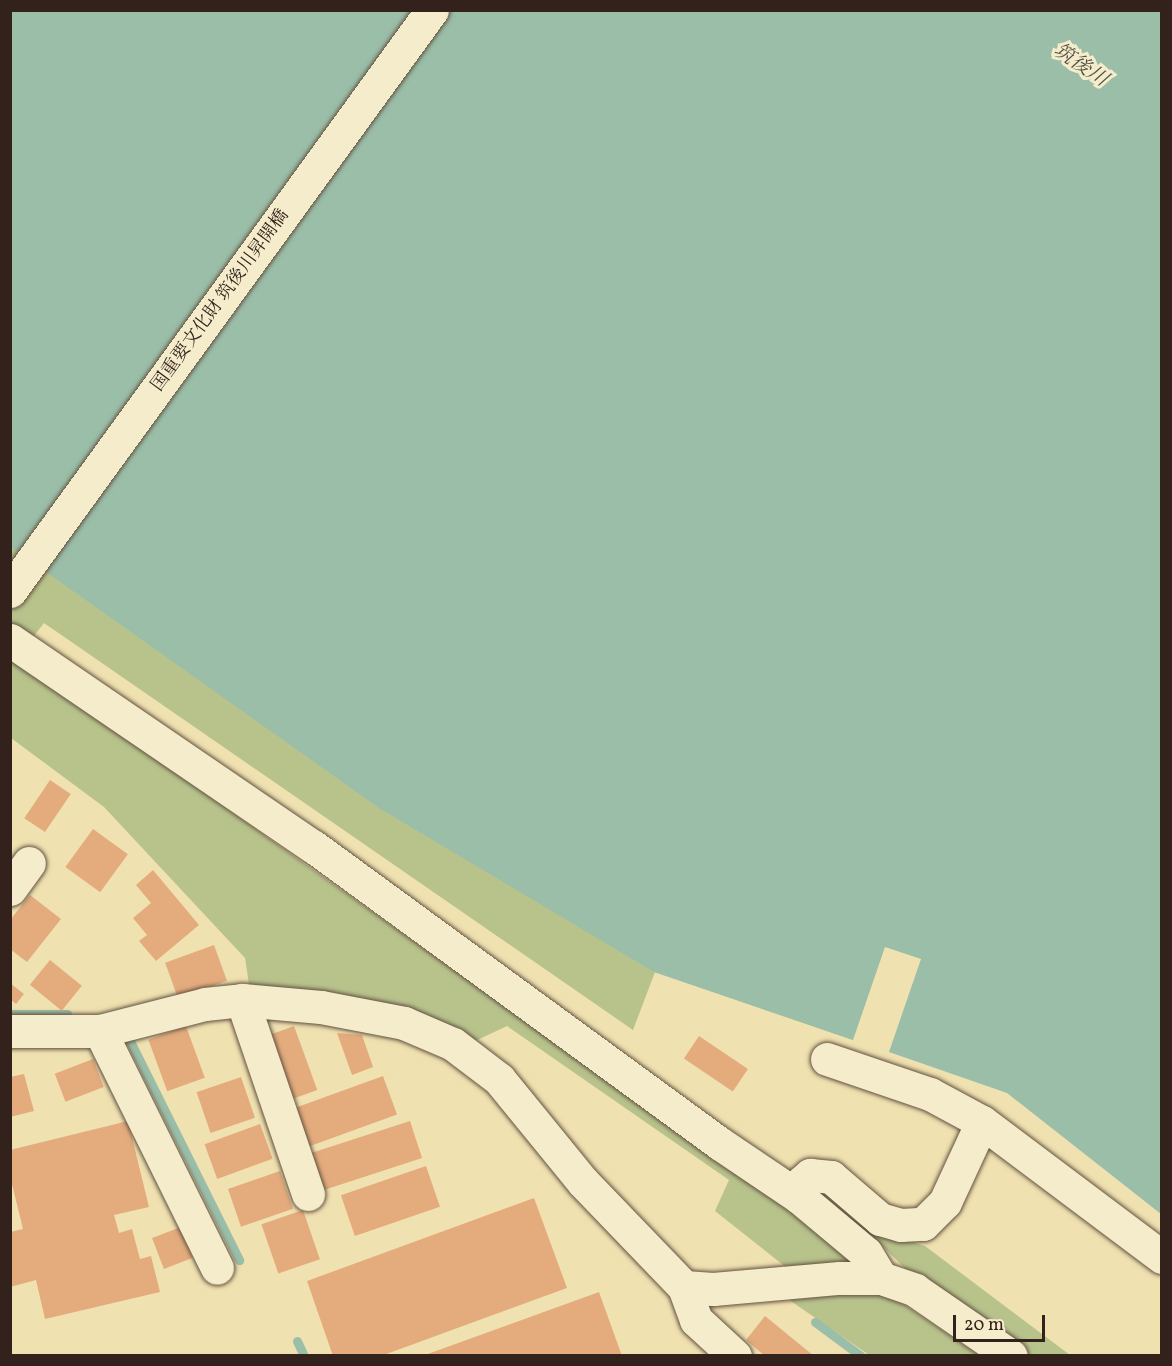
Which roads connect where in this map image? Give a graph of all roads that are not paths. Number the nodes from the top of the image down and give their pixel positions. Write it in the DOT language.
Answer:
graph roads {
  1 [pos="432,10"];
  2 [pos="10,591"];
  3 [pos="10,640"];
  4 [pos="242,1000"];
  5 [pos="100,1031"];
  6 [pos="10,1032"];
  7 [pos="827,1059"];
  8 [pos="982,1122"];
  9 [pos="308,1194"];
  10 [pos="799,1197"];
  11 [pos="1161,1257"];
  12 [pos="217,1268"];
  13 [pos="881,1278"];
  14 [pos="684,1287"];
  15 [pos="735,1356"];
  16 [pos="1011,1356"];
  1 -- 2 [label="street, 国重要文化財 筑後川昇開橋"];
  3 -- 10 [label="street"];
  4 -- 5 [label="street"];
  4 -- 9 [label="street"];
  4 -- 14 [label="street"];
  5 -- 6 [label="street"];
  5 -- 12 [label="street"];
  7 -- 8 [label="street"];
  8 -- 10 [label="street"];
  8 -- 11 [label="street"];
  10 -- 13 [label="street"];
  13 -- 14 [label="street"];
  13 -- 16 [label="street"];
  14 -- 15 [label="street"];
}
